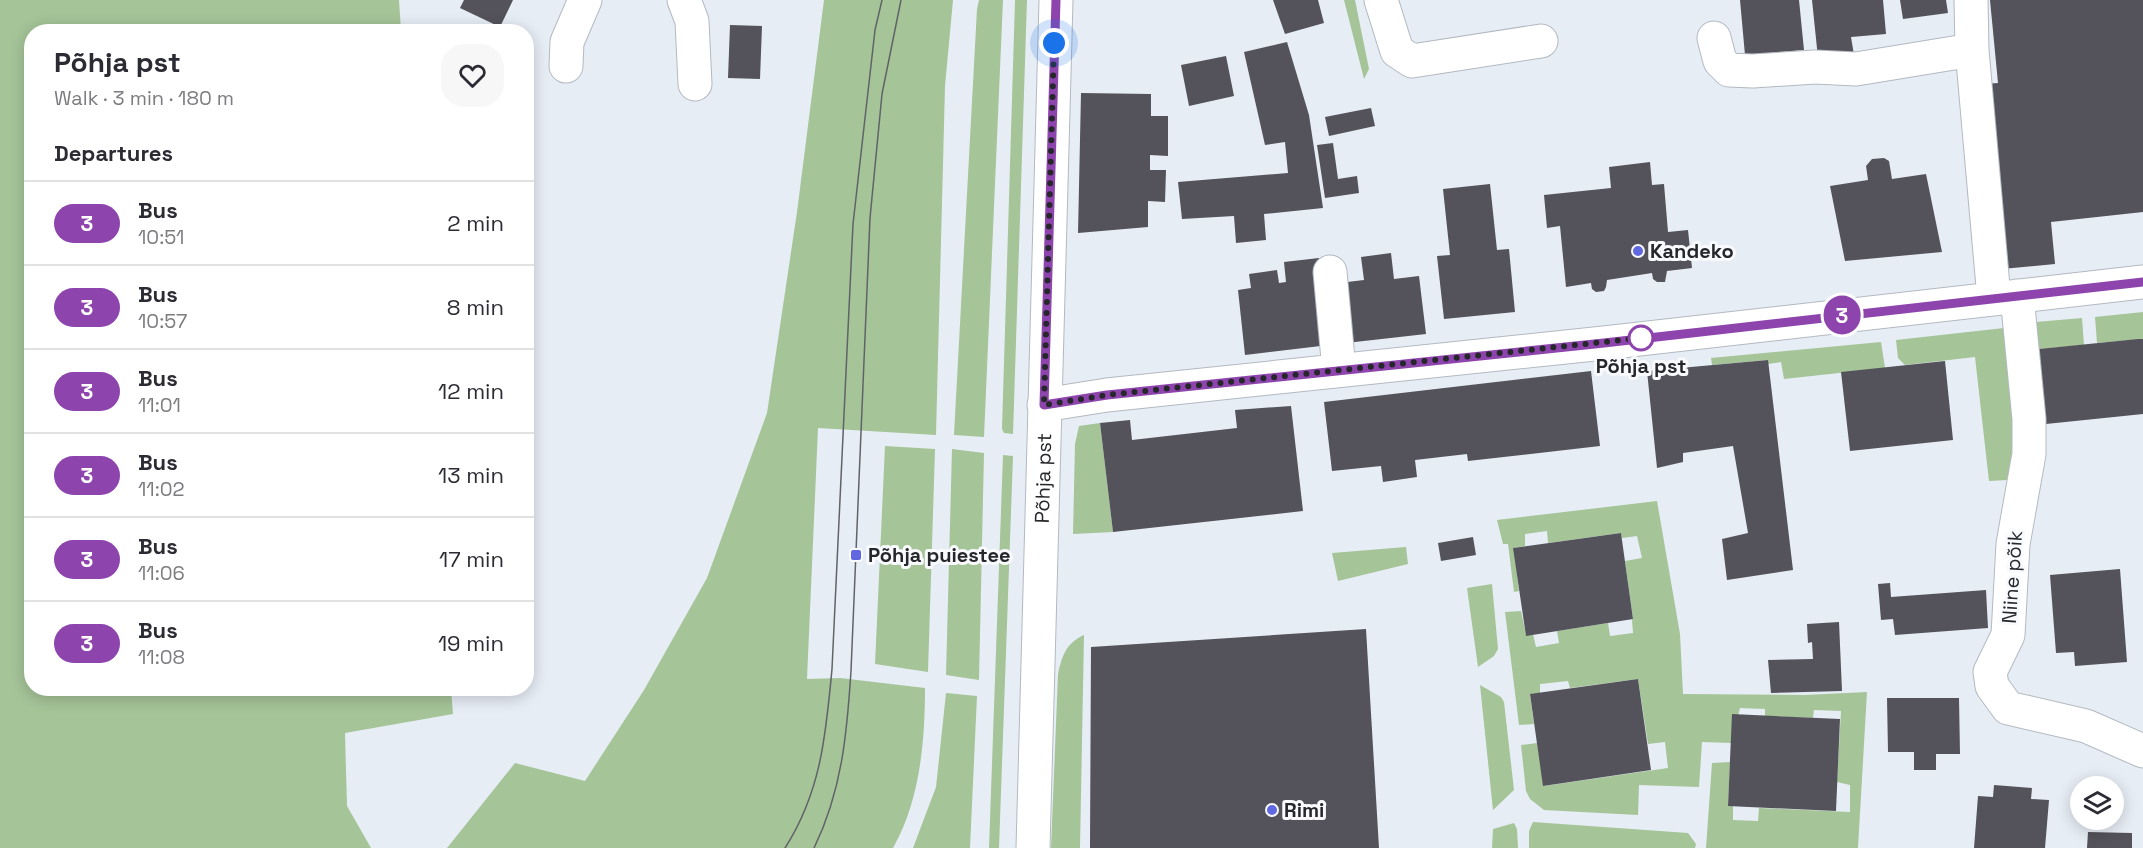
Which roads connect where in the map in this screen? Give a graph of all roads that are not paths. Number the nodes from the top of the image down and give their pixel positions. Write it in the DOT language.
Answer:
graph roads {
  1 [pos="585,0"];
  2 [pos="684,0"];
  3 [pos="1056,0"];
  4 [pos="1381,0"];
  5 [pos="1971,0"];
  6 [pos="1714,38"];
  7 [pos="1541,41"];
  8 [pos="1972,50"];
  9 [pos="566,66"];
  10 [pos="695,84"];
  11 [pos="1330,272"];
  12 [pos="2143,282"];
  13 [pos="2006,297"];
  14 [pos="1339,370"];
  15 [pos="1044,405"];
  16 [pos="2143,751"];
  17 [pos="1033,848"];
  1 -- 9 [label="street"];
  2 -- 10 [label="street"];
  3 -- 15 [label="street, Põhja pst"];
  4 -- 7 [label="street"];
  5 -- 8 [label="street, Niine põik"];
  6 -- 8 [label="street"];
  8 -- 13 [label="street, Niine põik"];
  11 -- 14 [label="street"];
  12 -- 13 [label="street"];
  13 -- 14 [label="street"];
  13 -- 16 [label="street, Niine põik"];
  14 -- 15 [label="street"];
  15 -- 17 [label="street, Põhja pst"];
}
